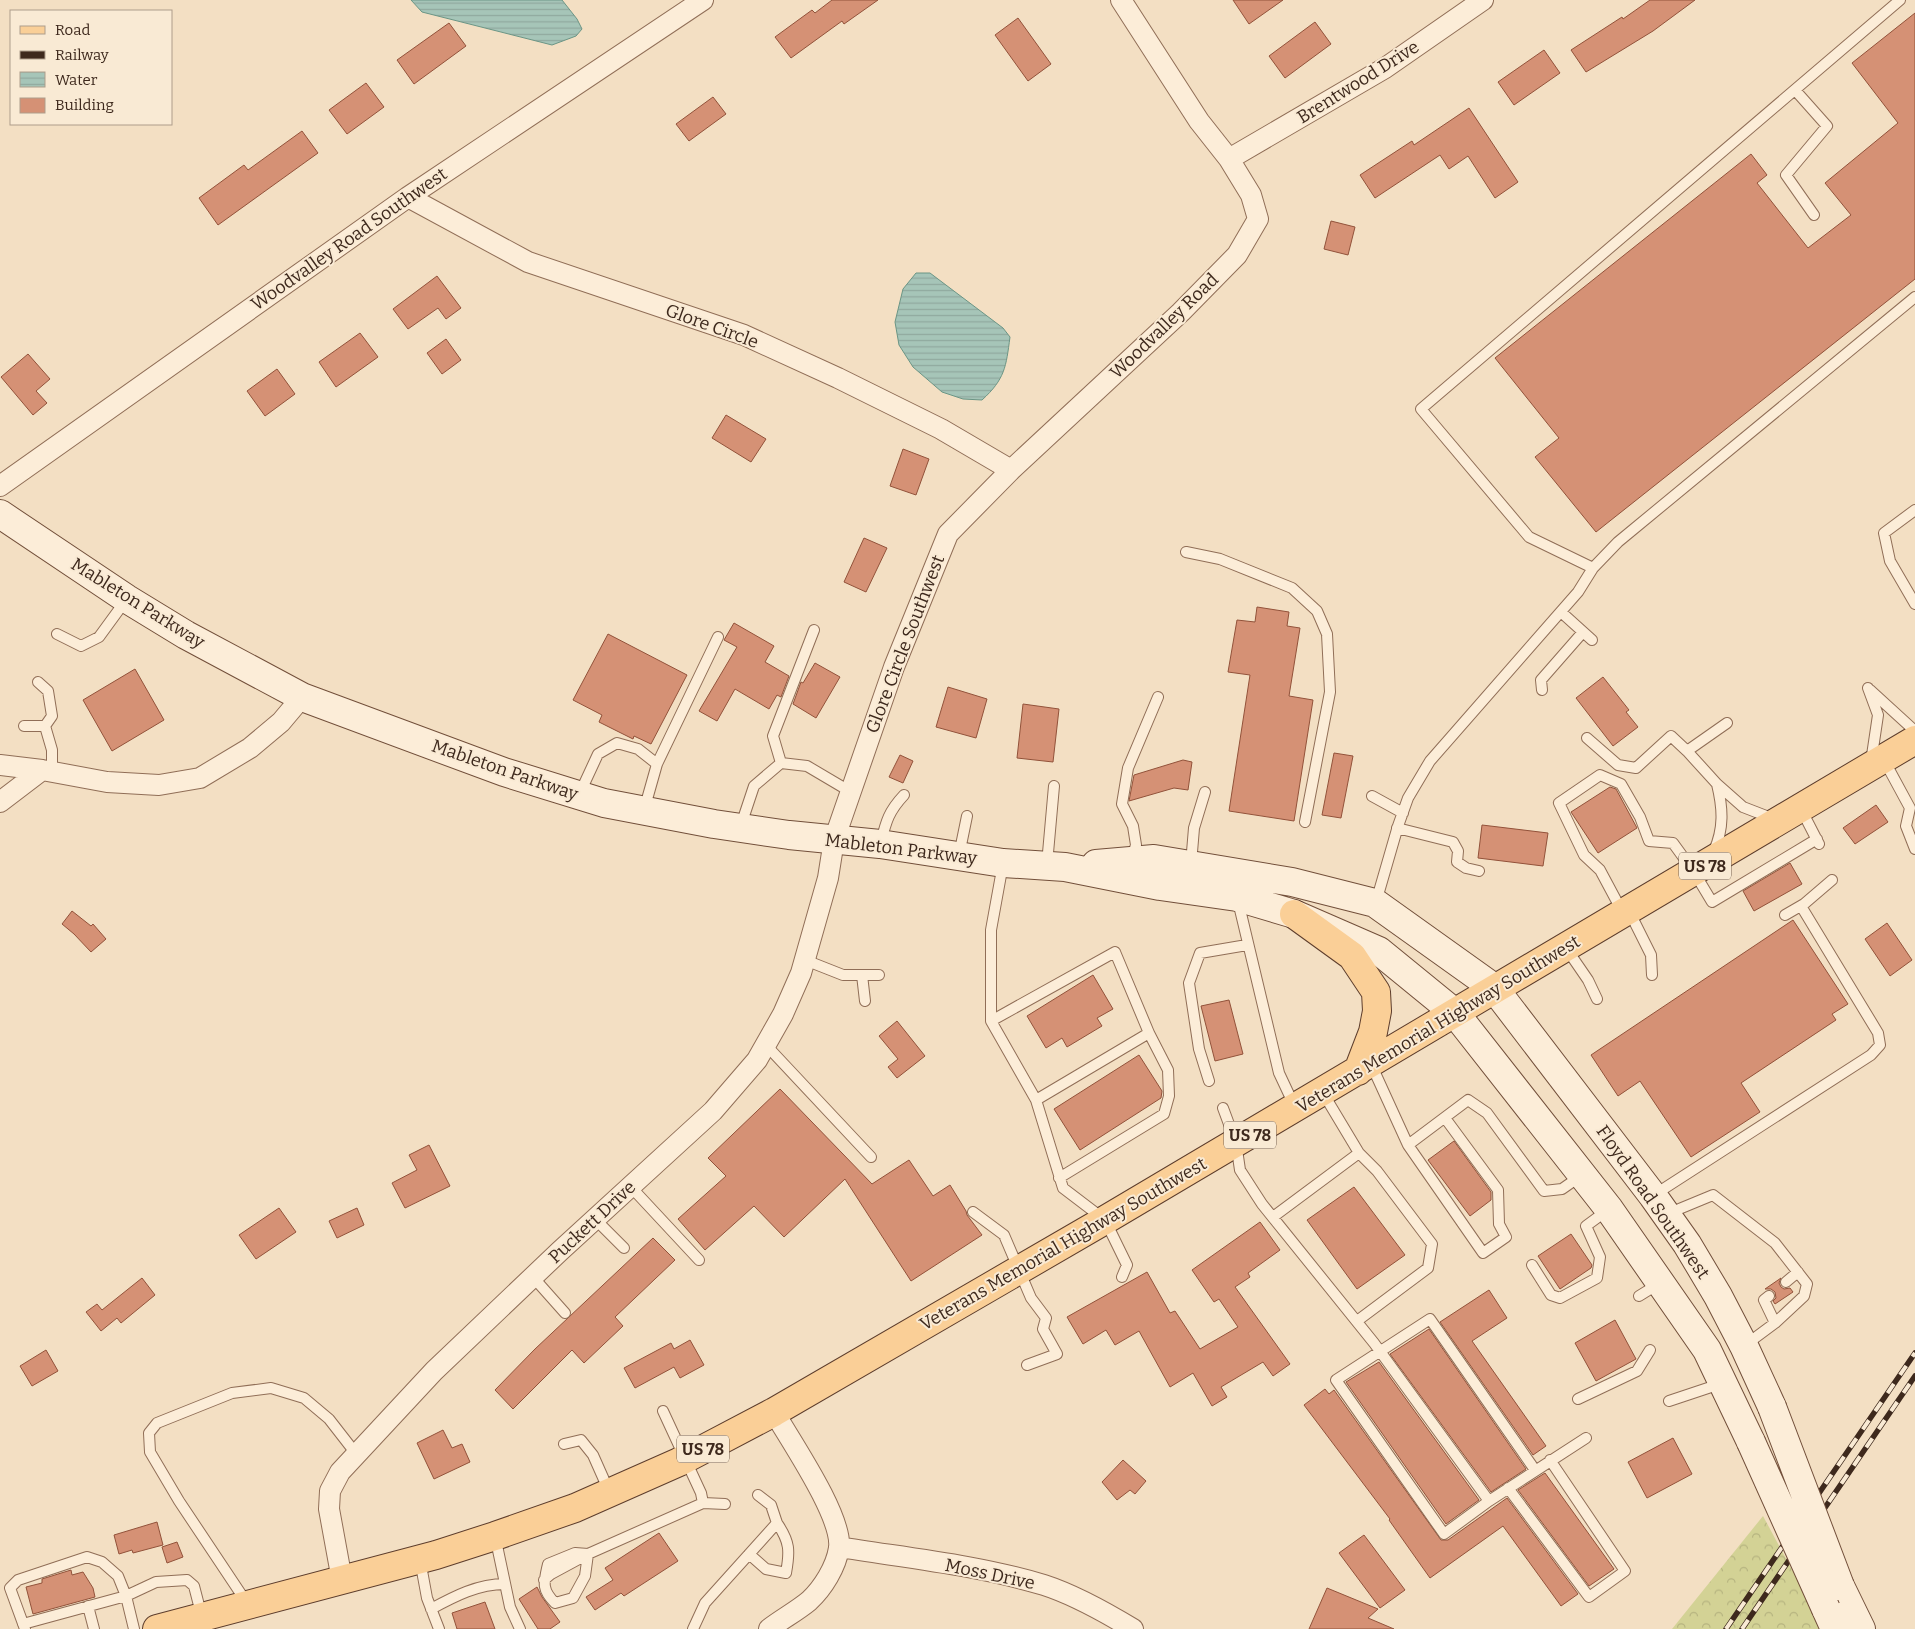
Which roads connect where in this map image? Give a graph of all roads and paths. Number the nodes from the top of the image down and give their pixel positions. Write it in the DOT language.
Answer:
graph roads {
  1 [pos="703,0"];
  2 [pos="1121,0"];
  3 [pos="1484,0"];
  4 [pos="1900,0"];
  5 [pos="1796,90"];
  6 [pos="1229,159"];
  7 [pos="408,197"];
  8 [pos="1814,215"];
  9 [pos="1915,297"];
  10 [pos="1010,470"];
  11 [pos="0,486"];
  12 [pos="1915,510"];
  13 [pos="0,514"];
  14 [pos="1186,552"];
  15 [pos="1593,568"];
  16 [pos="127,599"];
  17 [pos="1915,604"];
  18 [pos="1561,612"];
  19 [pos="814,630"];
  20 [pos="1583,632"];
  21 [pos="57,634"];
  22 [pos="718,637"];
  23 [pos="1592,640"];
  24 [pos="38,682"];
  25 [pos="1542,690"];
  26 [pos="302,696"];
  27 [pos="1158,697"];
  28 [pos="1727,723"];
  29 [pos="24,726"];
  30 [pos="45,726"];
  31 [pos="1915,731"];
  32 [pos="1587,738"];
  33 [pos="1915,740"];
  34 [pos="1687,751"];
  35 [pos="782,763"];
  36 [pos="1877,763"];
  37 [pos="657,764"];
  38 [pos="0,765"];
  39 [pos="47,771"];
  40 [pos="1717,784"];
  41 [pos="1054,786"];
  42 [pos="850,792"];
  43 [pos="1205,792"];
  44 [pos="904,795"];
  45 [pos="579,796"];
  46 [pos="1372,796"];
  47 [pos="0,802"];
  48 [pos="644,811"];
  49 [pos="1403,813"];
  50 [pos="1790,815"];
  51 [pos="967,816"];
  52 [pos="1305,822"];
  53 [pos="740,828"];
  54 [pos="1398,828"];
  55 [pos="834,840"];
  56 [pos="880,844"];
  57 [pos="1915,849"];
  58 [pos="959,855"];
  59 [pos="1130,861"];
  60 [pos="1003,863"];
  61 [pos="1190,864"];
  62 [pos="1056,866"];
  63 [pos="1701,868"];
  64 [pos="1479,871"];
  65 [pos="1832,880"];
  66 [pos="1237,897"];
  67 [pos="1375,903"];
  68 [pos="1801,906"];
  69 [pos="1626,912"];
  70 [pos="1294,914"];
  71 [pos="1785,915"];
  72 [pos="1247,945"];
  73 [pos="1566,948"];
  74 [pos="805,960"];
  75 [pos="862,975"];
  76 [pos="880,975"];
  77 [pos="1652,975"];
  78 [pos="1494,988"];
  79 [pos="1597,999"];
  80 [pos="865,1001"];
  81 [pos="1455,1013"];
  82 [pos="991,1021"];
  83 [pos="1149,1033"];
  84 [pos="766,1044"];
  85 [pos="1364,1067"];
  86 [pos="1209,1081"];
  87 [pos="1323,1092"];
  88 [pos="1036,1100"];
  89 [pos="1223,1108"];
  90 [pos="1296,1108"];
  91 [pos="1444,1118"];
  92 [pos="1236,1143"];
  93 [pos="1408,1145"];
  94 [pos="1359,1153"];
  95 [pos="871,1157"];
  96 [pos="1582,1175"];
  97 [pos="1059,1178"];
  98 [pos="631,1187"];
  99 [pos="1659,1205"];
  100 [pos="1609,1209"];
  101 [pos="973,1212"];
  102 [pos="1273,1218"];
  103 [pos="595,1219"];
  104 [pos="1105,1220"];
  105 [pos="624,1248"];
  106 [pos="699,1260"];
  107 [pos="1532,1265"];
  108 [pos="1018,1270"];
  109 [pos="1798,1272"];
  110 [pos="533,1277"];
  111 [pos="1122,1277"];
  112 [pos="1786,1282"];
  113 [pos="1769,1296"];
  114 [pos="565,1312"];
  115 [pos="1357,1321"];
  116 [pos="1775,1322"];
  117 [pos="1744,1346"];
  118 [pos="1650,1350"];
  119 [pos="1379,1351"];
  120 [pos="1027,1365"];
  121 [pos="1724,1383"];
  122 [pos="1578,1399"];
  123 [pos="1669,1401"];
  124 [pos="663,1411"];
  125 [pos="774,1412"];
  126 [pos="1586,1438"];
  127 [pos="564,1444"];
  128 [pos="357,1455"];
  129 [pos="684,1459"];
  130 [pos="1550,1460"];
  131 [pos="1534,1470"];
  132 [pos="1508,1488"];
  133 [pos="609,1492"];
  134 [pos="758,1495"];
  135 [pos="1489,1501"];
  136 [pos="703,1503"];
  137 [pos="725,1504"];
  138 [pos="777,1523"];
  139 [pos="495,1536"];
  140 [pos="839,1547"];
  141 [pos="588,1554"];
  142 [pos="749,1554"];
  143 [pos="420,1559"];
  144 [pos="342,1580"];
  145 [pos="505,1584"];
  146 [pos="126,1596"];
  147 [pos="248,1605"];
  148 [pos="88,1606"];
  149 [pos="431,1609"];
  150 [pos="202,1617"];
  151 [pos="1830,1619"];
  152 [pos="24,1626"];
  153 [pos="771,1628"];
  154 [pos="94,1629"];
  155 [pos="134,1629"];
  156 [pos="157,1629"];
  157 [pos="438,1629"];
  158 [pos="520,1629"];
  159 [pos="693,1629"];
  160 [pos="1132,1629"];
  161 [pos="1861,1629"];
  1 -- 7 [label="street, Woodvalley Road Southwest"];
  2 -- 6 [label="street, Woodvalley Road"];
  3 -- 6 [label="street, Brentwood Drive"];
  4 -- 5 [label="lane"];
  5 -- 8 [label="lane"];
  5 -- 15 [label="lane"];
  6 -- 10 [label="street, Woodvalley Road"];
  7 -- 10 [label="street, Glore Circle"];
  7 -- 11 [label="street, Woodvalley Road Southwest"];
  9 -- 15 [label="lane"];
  10 -- 42 [label="street, Glore Circle Southwest"];
  12 -- 17 [label="lane"];
  13 -- 16 [label="main road, Mableton Parkway"];
  14 -- 52 [label="lane"];
  15 -- 18 [label="lane"];
  16 -- 21 [label="lane"];
  16 -- 26 [label="main road, Mableton Parkway"];
  18 -- 20 [label="lane"];
  18 -- 49 [label="lane"];
  19 -- 35 [label="lane"];
  20 -- 23 [label="lane"];
  20 -- 25 [label="lane"];
  22 -- 37 [label="lane"];
  24 -- 30 [label="lane"];
  26 -- 39 [label="street"];
  26 -- 45 [label="main road, Mableton Parkway"];
  27 -- 59 [label="lane"];
  28 -- 34 [label="lane"];
  29 -- 30 [label="lane"];
  30 -- 39 [label="lane"];
  31 -- 36 [label="lane"];
  32 -- 34 [label="lane"];
  33 -- 36 [label="main road, Veterans Memorial Highway Southwest / US 78"];
  34 -- 40 [label="lane"];
  35 -- 42 [label="lane"];
  35 -- 53 [label="lane"];
  36 -- 50 [label="main road, Veterans Memorial Highway Southwest / US 78"];
  36 -- 57 [label="lane"];
  37 -- 45 [label="lane"];
  37 -- 48 [label="lane"];
  38 -- 39 [label="street"];
  39 -- 47 [label="street"];
  40 -- 50 [label="lane"];
  40 -- 63 [label="lane"];
  41 -- 62 [label="lane"];
  42 -- 55 [label="street, Glore Circle Southwest"];
  43 -- 61 [label="lane"];
  44 -- 56 [label="lane"];
  45 -- 48 [label="main road, Mableton Parkway"];
  46 -- 49 [label="lane"];
  48 -- 53 [label="main road, Mableton Parkway"];
  49 -- 54 [label="lane"];
  50 -- 63 [label="main road, Veterans Memorial Highway Southwest / US 78"];
  50 -- 63 [label="lane"];
  51 -- 58 [label="lane"];
  53 -- 55 [label="main road, Mableton Parkway"];
  54 -- 64 [label="lane"];
  54 -- 67 [label="lane"];
  55 -- 56 [label="main road, Mableton Parkway"];
  55 -- 74 [label="street, Puckett Drive"];
  56 -- 58 [label="main road, Mableton Parkway"];
  58 -- 60 [label="main road, Mableton Parkway"];
  59 -- 61 [label="main road, Mableton Parkway"];
  59 -- 62 [label="main road, Mableton Parkway"];
  60 -- 62 [label="main road, Mableton Parkway"];
  60 -- 82 [label="lane"];
  61 -- 67 [label="main road, Mableton Parkway"];
  62 -- 66 [label="main road, Mableton Parkway"];
  63 -- 69 [label="main road, Veterans Memorial Highway Southwest / US 78"];
  63 -- 69 [label="lane"];
  65 -- 68 [label="lane"];
  66 -- 70 [label="main road, Mableton Parkway"];
  66 -- 72 [label="lane"];
  67 -- 78 [label="main road, Mableton Parkway"];
  68 -- 71 [label="lane"];
  68 -- 99 [label="lane"];
  69 -- 73 [label="main road, Veterans Memorial Highway Southwest / US 78"];
  69 -- 77 [label="lane"];
  70 -- 81 [label="main road, Mableton Parkway"];
  70 -- 85 [label="main road"];
  72 -- 86 [label="lane"];
  72 -- 90 [label="lane"];
  73 -- 78 [label="main road, Veterans Memorial Highway Southwest / US 78"];
  73 -- 79 [label="lane"];
  74 -- 75 [label="lane"];
  74 -- 84 [label="street, Puckett Drive"];
  75 -- 76 [label="lane"];
  75 -- 80 [label="lane"];
  78 -- 81 [label="main road, Veterans Memorial Highway Southwest / US 78"];
  78 -- 99 [label="main road, Floyd Road Southwest"];
  81 -- 85 [label="main road, Veterans Memorial Highway Southwest / US 78"];
  81 -- 96 [label="main road"];
  82 -- 83 [label="lane"];
  82 -- 88 [label="lane"];
  83 -- 88 [label="lane"];
  83 -- 97 [label="lane"];
  84 -- 95 [label="lane"];
  84 -- 98 [label="street, Puckett Drive"];
  85 -- 87 [label="main road, Veterans Memorial Highway Southwest / US 78"];
  85 -- 93 [label="lane"];
  87 -- 90 [label="main road, Veterans Memorial Highway Southwest / US 78"];
  87 -- 94 [label="lane"];
  88 -- 97 [label="lane"];
  89 -- 92 [label="lane"];
  90 -- 92 [label="main road, Veterans Memorial Highway Southwest / US 78"];
  91 -- 93 [label="lane"];
  91 -- 93 [label="lane"];
  91 -- 96 [label="lane"];
  92 -- 102 [label="lane"];
  92 -- 104 [label="main road, Veterans Memorial Highway Southwest / US 78"];
  94 -- 102 [label="lane"];
  94 -- 115 [label="lane"];
  96 -- 100 [label="main road"];
  97 -- 104 [label="lane"];
  98 -- 103 [label="street, Puckett Drive"];
  98 -- 106 [label="lane"];
  99 -- 109 [label="lane"];
  99 -- 117 [label="main road, Floyd Road Southwest"];
  100 -- 107 [label="lane"];
  100 -- 121 [label="main road"];
  101 -- 108 [label="lane"];
  102 -- 115 [label="lane"];
  103 -- 105 [label="lane"];
  103 -- 110 [label="street, Puckett Drive"];
  104 -- 108 [label="main road, Veterans Memorial Highway Southwest / US 78"];
  104 -- 111 [label="lane"];
  108 -- 120 [label="lane"];
  108 -- 125 [label="main road, Veterans Memorial Highway Southwest / US 78"];
  109 -- 112 [label="lane"];
  109 -- 116 [label="lane"];
  110 -- 114 [label="lane"];
  110 -- 128 [label="street, Puckett Drive"];
  113 -- 116 [label="lane"];
  115 -- 119 [label="lane"];
  116 -- 117 [label="lane"];
  117 -- 161 [label="main road, Floyd Road Southwest, bridge"];
  118 -- 122 [label="lane"];
  119 -- 131 [label="lane"];
  119 -- 135 [label="lane"];
  119 -- 135 [label="lane"];
  121 -- 123 [label="lane"];
  121 -- 151 [label="main road, bridge"];
  124 -- 129 [label="lane"];
  125 -- 129 [label="main road, Veterans Memorial Highway Southwest / US 78"];
  125 -- 140 [label="street"];
  126 -- 130 [label="lane"];
  127 -- 133 [label="lane"];
  128 -- 144 [label="street, Puckett Drive"];
  128 -- 147 [label="lane"];
  129 -- 133 [label="main road, Veterans Memorial Highway Southwest / US 78"];
  129 -- 136 [label="lane"];
  130 -- 131 [label="lane"];
  130 -- 132 [label="lane"];
  131 -- 132 [label="lane"];
  132 -- 135 [label="lane"];
  133 -- 139 [label="main road, Veterans Memorial Highway Southwest / US 78"];
  134 -- 138 [label="lane"];
  136 -- 137 [label="lane"];
  136 -- 141 [label="lane"];
  138 -- 142 [label="lane"];
  138 -- 142 [label="lane"];
  139 -- 143 [label="main road, Veterans Memorial Highway Southwest / US 78"];
  139 -- 145 [label="lane"];
  140 -- 153 [label="street"];
  140 -- 160 [label="street, Moss Drive"];
  141 -- 141 [label="lane"];
  142 -- 159 [label="lane"];
  143 -- 144 [label="main road, Veterans Memorial Highway Southwest / US 78"];
  143 -- 149 [label="lane"];
  144 -- 147 [label="main road, Veterans Memorial Highway Southwest / US 78"];
  145 -- 149 [label="lane"];
  145 -- 158 [label="lane"];
  146 -- 148 [label="lane"];
  146 -- 150 [label="lane"];
  146 -- 152 [label="lane"];
  146 -- 155 [label="lane"];
  147 -- 150 [label="main road, Veterans Memorial Highway Southwest / US 78"];
  148 -- 152 [label="lane"];
  148 -- 154 [label="lane"];
  149 -- 157 [label="lane"];
  150 -- 156 [label="main road, Veterans Memorial Highway Southwest / US 78"];
}
